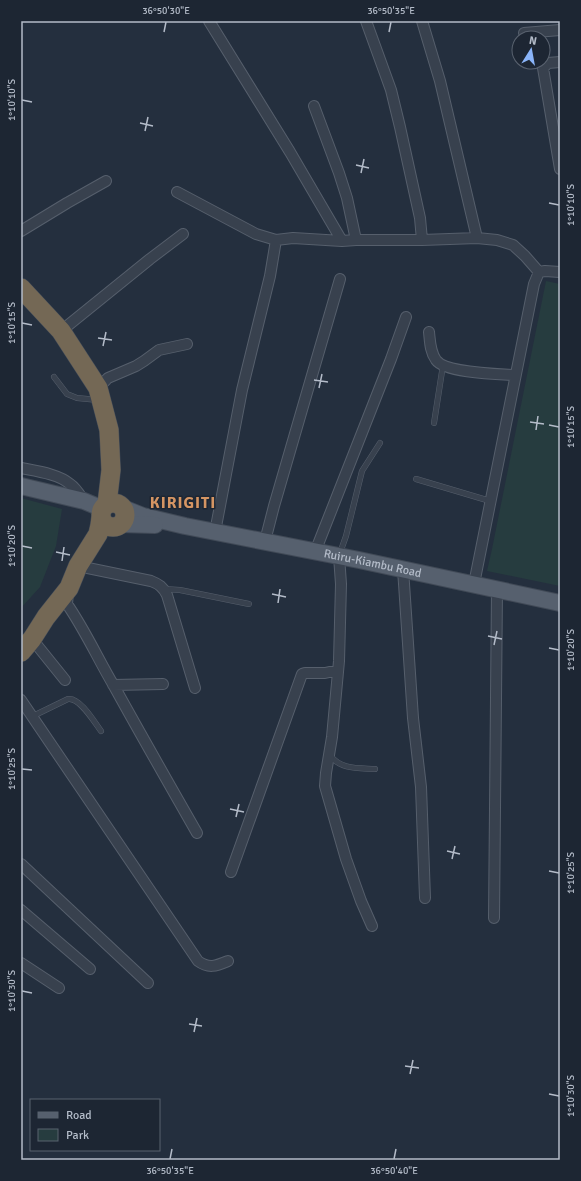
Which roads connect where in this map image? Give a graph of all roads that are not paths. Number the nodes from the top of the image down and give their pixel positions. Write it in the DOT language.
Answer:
graph roads {
  1 [pos="209,21"];
  2 [pos="366,21"];
  3 [pos="422,21"];
  4 [pos="560,62"];
  5 [pos="314,106"];
  6 [pos="560,169"];
  7 [pos="106,182"];
  8 [pos="177,192"];
  9 [pos="21,231"];
  10 [pos="183,234"];
  11 [pos="477,238"];
  12 [pos="276,240"];
  13 [pos="356,240"];
  14 [pos="422,240"];
  15 [pos="342,241"];
  16 [pos="539,272"];
  17 [pos="560,272"];
  18 [pos="340,279"];
  19 [pos="21,288"];
  20 [pos="406,317"];
  21 [pos="61,331"];
  22 [pos="429,332"];
  23 [pos="187,344"];
  24 [pos="443,366"];
  25 [pos="515,375"];
  26 [pos="54,377"];
  27 [pos="99,394"];
  28 [pos="434,423"];
  29 [pos="380,443"];
  30 [pos="21,468"];
  31 [pos="416,479"];
  32 [pos="21,486"];
  33 [pos="81,500"];
  34 [pos="490,501"];
  35 [pos="113,513"];
  36 [pos="215,532"];
  37 [pos="265,541"];
  38 [pos="315,552"];
  39 [pos="339,556"];
  40 [pos="80,563"];
  41 [pos="404,569"];
  42 [pos="474,584"];
  43 [pos="69,588"];
  44 [pos="164,589"];
  45 [pos="497,589"];
  46 [pos="560,603"];
  47 [pos="249,604"];
  48 [pos="26,646"];
  49 [pos="338,670"];
  50 [pos="65,680"];
  51 [pos="163,684"];
  52 [pos="113,685"];
  53 [pos="195,688"];
  54 [pos="21,700"];
  55 [pos="33,716"];
  56 [pos="101,731"];
  57 [pos="329,754"];
  58 [pos="375,769"];
  59 [pos="197,833"];
  60 [pos="21,864"];
  61 [pos="231,872"];
  62 [pos="425,898"];
  63 [pos="21,910"];
  64 [pos="494,918"];
  65 [pos="372,926"];
  66 [pos="228,961"];
  67 [pos="21,963"];
  68 [pos="90,969"];
  69 [pos="148,983"];
  70 [pos="59,988"];
  1 -- 15 [label="street"];
  2 -- 14 [label="street"];
  3 -- 11 [label="street"];
  4 -- 6 [label="street"];
  5 -- 13 [label="street"];
  7 -- 9 [label="street"];
  8 -- 12 [label="street"];
  10 -- 21 [label="street"];
  11 -- 14 [label="street"];
  11 -- 16 [label="street"];
  12 -- 15 [label="street"];
  12 -- 36 [label="street"];
  13 -- 14 [label="street"];
  13 -- 15 [label="street"];
  16 -- 17 [label="street"];
  16 -- 25 [label="street"];
  18 -- 37 [label="street"];
  19 -- 21 [label="highway"];
  20 -- 38 [label="street"];
  21 -- 27 [label="highway"];
  22 -- 24 [label="street"];
  23 -- 27 [label="street"];
  24 -- 25 [label="street"];
  24 -- 28 [label="lane"];
  25 -- 34 [label="street"];
  26 -- 27 [label="lane"];
  27 -- 35 [label="highway"];
  29 -- 39 [label="lane"];
  30 -- 33 [label="street"];
  31 -- 34 [label="lane"];
  32 -- 33 [label="main road"];
  33 -- 35 [label="main road, Ruiru-Kiambu Road"];
  34 -- 42 [label="street"];
  35 -- 36 [label="main road, Ruiru-Kiambu Road"];
  35 -- 40 [label="highway"];
  36 -- 37 [label="main road, Ruiru-Kiambu Road"];
  37 -- 38 [label="main road, Ruiru-Kiambu Road"];
  38 -- 39 [label="main road, Ruiru-Kiambu Road"];
  39 -- 41 [label="main road, Ruiru-Kiambu Road"];
  39 -- 49 [label="street"];
  40 -- 43 [label="highway"];
  40 -- 44 [label="street"];
  41 -- 42 [label="main road, Ruiru-Kiambu Road"];
  41 -- 62 [label="street"];
  42 -- 45 [label="main road, Ruiru-Kiambu Road"];
  43 -- 48 [label="highway"];
  43 -- 52 [label="street"];
  44 -- 47 [label="lane"];
  44 -- 53 [label="street"];
  45 -- 46 [label="main road, Ruiru-Kiambu Road"];
  45 -- 64 [label="street"];
  48 -- 50 [label="street"];
  49 -- 57 [label="street"];
  49 -- 61 [label="street"];
  51 -- 52 [label="street"];
  52 -- 59 [label="street"];
  54 -- 55 [label="street"];
  55 -- 56 [label="lane"];
  55 -- 66 [label="street"];
  57 -- 58 [label="lane"];
  57 -- 65 [label="street"];
  60 -- 69 [label="street"];
  63 -- 68 [label="street"];
  67 -- 70 [label="street"];
}
